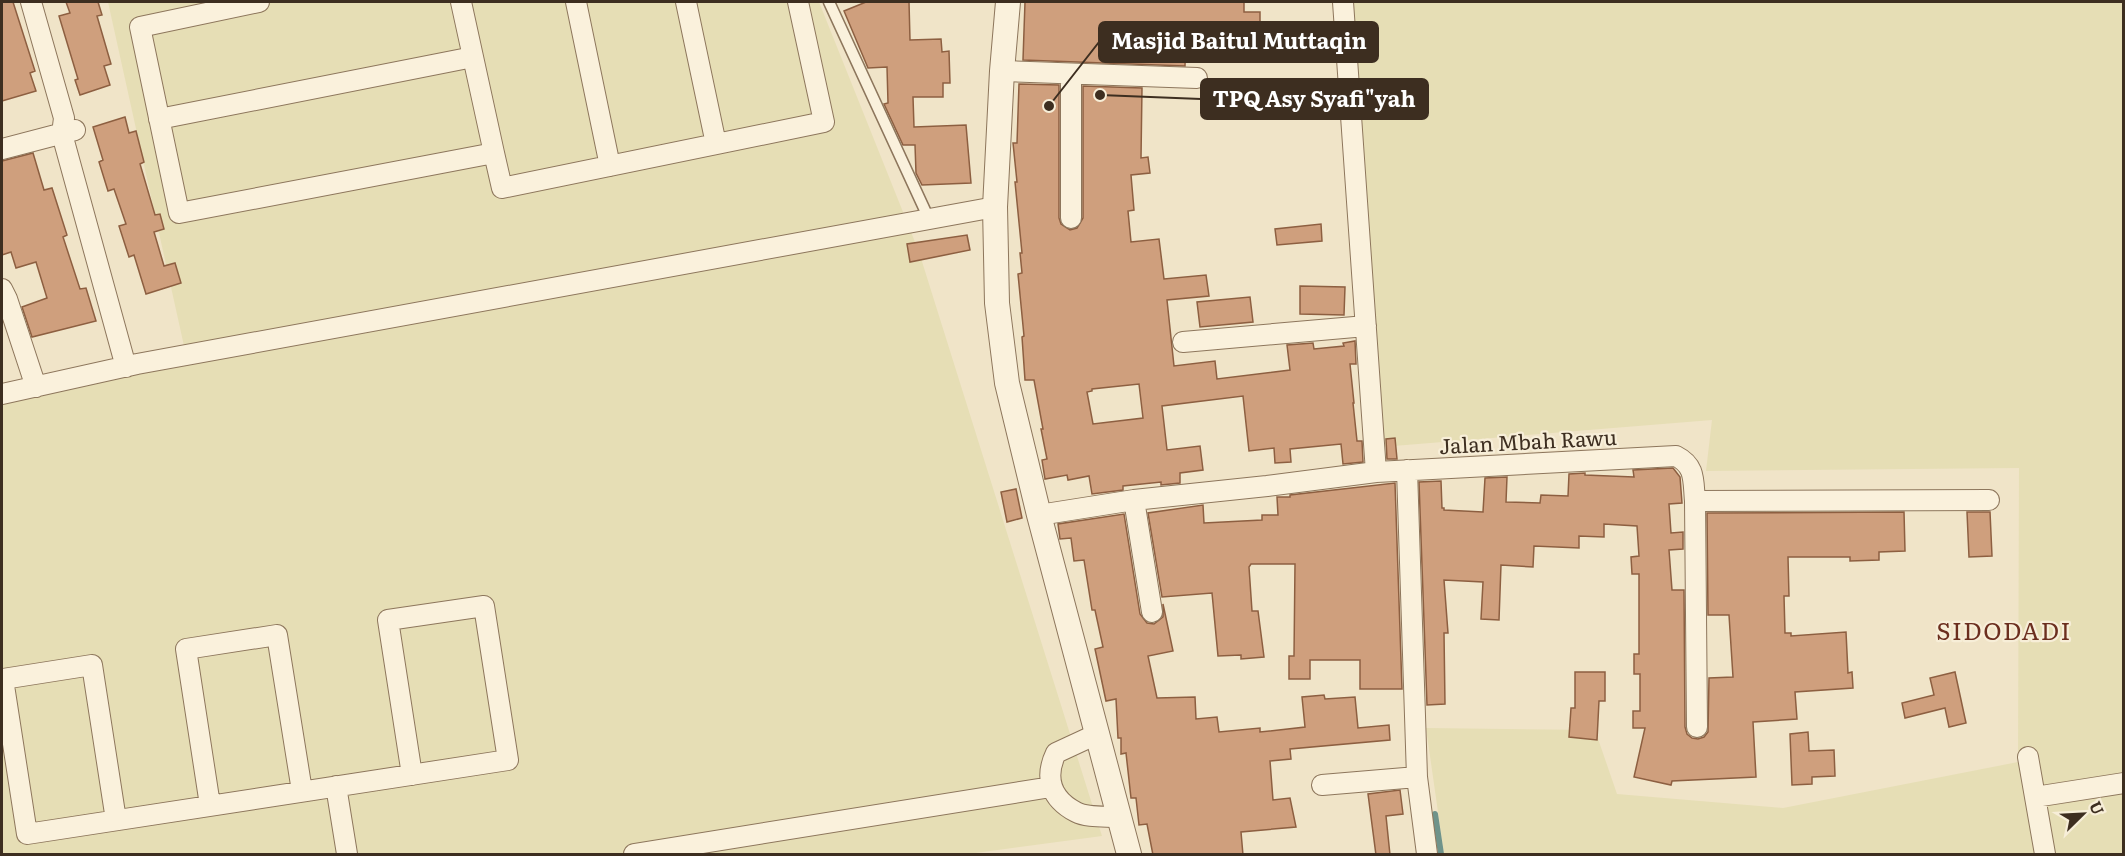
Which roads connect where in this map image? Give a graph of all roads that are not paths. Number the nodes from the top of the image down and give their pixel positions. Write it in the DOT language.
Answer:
graph roads {
  1 [pos="31,2"];
  2 [pos="259,2"];
  3 [pos="461,2"];
  4 [pos="576,2"];
  5 [pos="686,2"];
  6 [pos="798,2"];
  7 [pos="829,2"];
  8 [pos="1008,2"];
  9 [pos="1344,2"];
  10 [pos="473,57"];
  11 [pos="1002,71"];
  12 [pos="1071,75"];
  13 [pos="1197,78"];
  14 [pos="159,119"];
  15 [pos="67,127"];
  16 [pos="716,144"];
  17 [pos="2,149"];
  18 [pos="494,153"];
  19 [pos="610,166"];
  20 [pos="995,207"];
  21 [pos="1071,218"];
  22 [pos="929,219"];
  23 [pos="3,296"];
  24 [pos="1361,326"];
  25 [pos="1182,342"];
  26 [pos="131,365"];
  27 [pos="36,387"];
  28 [pos="2,394"];
  29 [pos="1407,470"];
  30 [pos="1376,472"];
  31 [pos="1134,500"];
  32 [pos="1989,500"];
  33 [pos="1695,501"];
  34 [pos="1039,514"];
  35 [pos="1152,612"];
  36 [pos="1697,727"];
  37 [pos="1097,734"];
  38 [pos="2028,757"];
  39 [pos="412,774"];
  40 [pos="1418,777"];
  41 [pos="2124,783"];
  42 [pos="1322,785"];
  43 [pos="336,786"];
  44 [pos="1051,787"];
  45 [pos="302,791"];
  46 [pos="2035,796"];
  47 [pos="210,805"];
  48 [pos="1118,817"];
  49 [pos="116,820"];
  50 [pos="347,855"];
  51 [pos="634,855"];
  52 [pos="1129,855"];
  53 [pos="1427,855"];
  54 [pos="2045,855"];
  1 -- 15 [label="street"];
  2 -- 14 [label="street"];
  3 -- 10 [label="street"];
  4 -- 19 [label="street"];
  5 -- 16 [label="street"];
  6 -- 16 [label="street"];
  7 -- 22 [label="lane"];
  8 -- 11 [label="street"];
  9 -- 24 [label="street"];
  10 -- 14 [label="street"];
  10 -- 18 [label="street"];
  11 -- 12 [label="street"];
  11 -- 20 [label="street"];
  12 -- 13 [label="street"];
  12 -- 21 [label="street"];
  14 -- 18 [label="street"];
  15 -- 17 [label="street"];
  15 -- 26 [label="street"];
  16 -- 19 [label="street"];
  18 -- 19 [label="street"];
  20 -- 22 [label="street"];
  20 -- 34 [label="street"];
  22 -- 26 [label="street"];
  23 -- 27 [label="street"];
  24 -- 25 [label="street"];
  24 -- 30 [label="street"];
  26 -- 27 [label="street"];
  27 -- 28 [label="street"];
  29 -- 30 [label="street, Jalan Mbah Rawu"];
  29 -- 33 [label="street, Jalan Mbah Rawu"];
  29 -- 40 [label="street"];
  30 -- 31 [label="street, Jalan Mbah Rawu"];
  31 -- 34 [label="street, Jalan Mbah Rawu"];
  31 -- 35 [label="street"];
  32 -- 33 [label="street"];
  33 -- 36 [label="street, Jalan Mbah Rawu"];
  34 -- 37 [label="street"];
  37 -- 44 [label="street"];
  37 -- 48 [label="street"];
  38 -- 46 [label="street"];
  39 -- 39 [label="street"];
  39 -- 43 [label="street"];
  40 -- 42 [label="street"];
  40 -- 53 [label="street"];
  41 -- 46 [label="street"];
  43 -- 45 [label="street"];
  43 -- 50 [label="street"];
  44 -- 48 [label="street"];
  44 -- 51 [label="street"];
  45 -- 47 [label="street"];
  45 -- 47 [label="street"];
  46 -- 54 [label="street"];
  47 -- 49 [label="street"];
  48 -- 52 [label="street"];
  49 -- 49 [label="street"];
}
